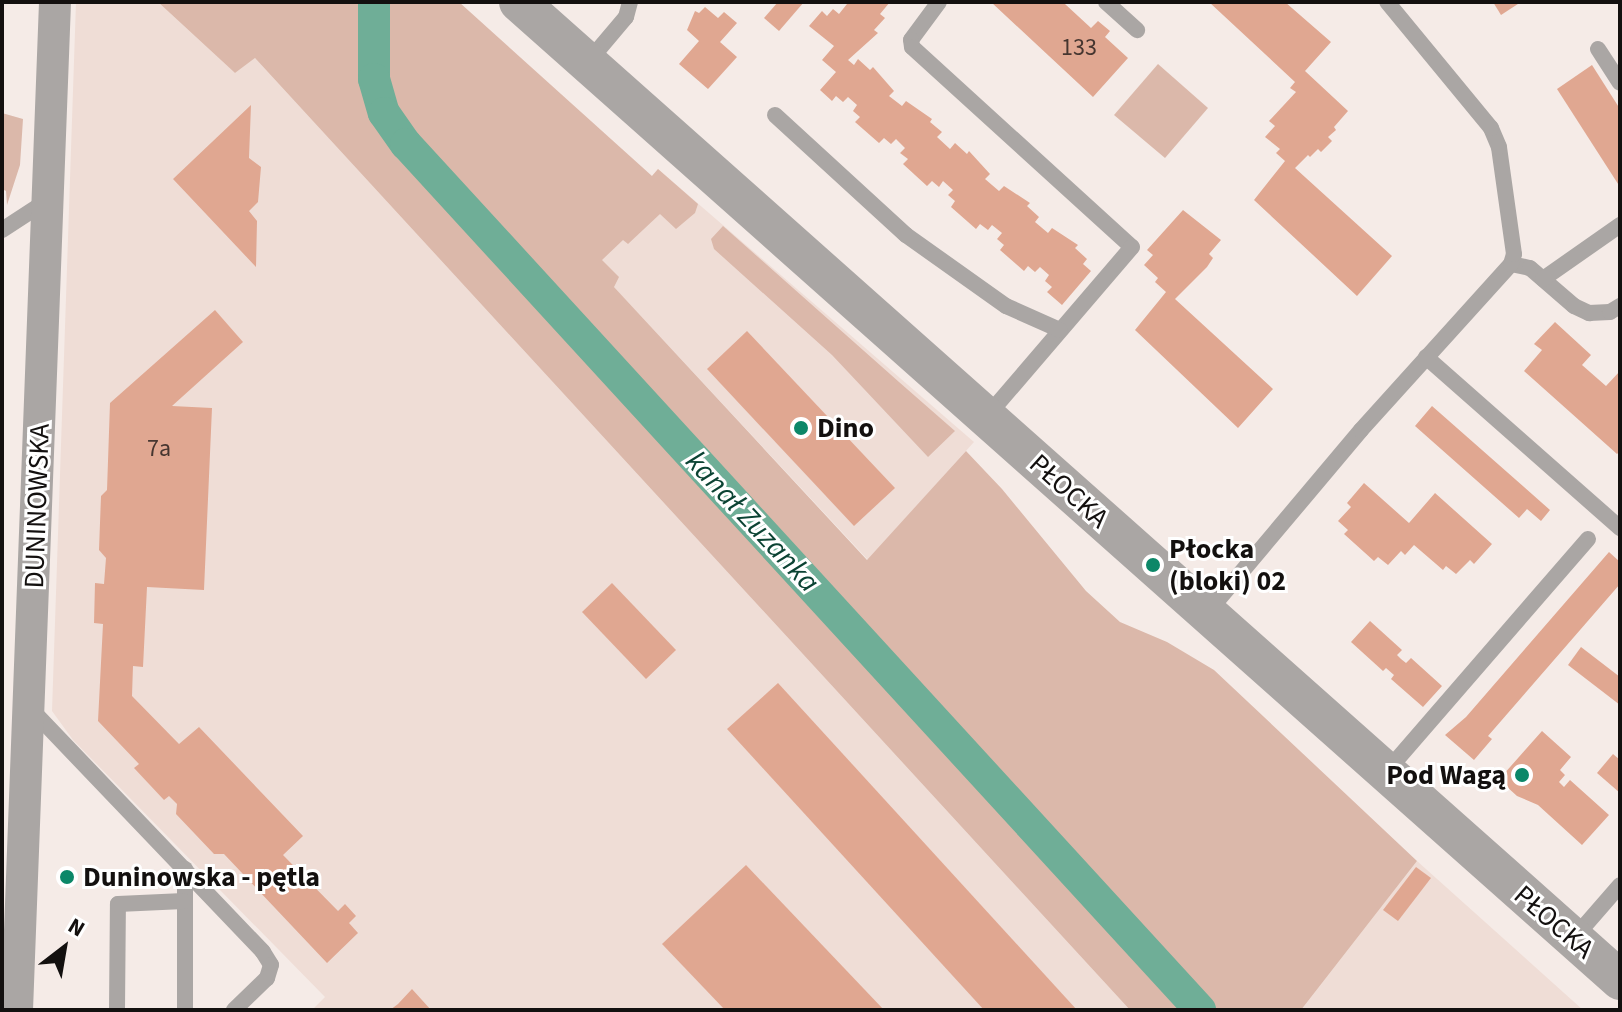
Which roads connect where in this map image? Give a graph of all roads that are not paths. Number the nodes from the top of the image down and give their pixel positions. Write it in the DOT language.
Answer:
graph roads {
  1 [pos="55,2"];
  2 [pos="519,2"];
  3 [pos="630,2"];
  4 [pos="939,2"];
  5 [pos="1106,2"];
  6 [pos="1387,2"];
  7 [pos="1137,30"];
  8 [pos="1598,49"];
  9 [pos="588,62"];
  10 [pos="1620,83"];
  11 [pos="775,115"];
  12 [pos="50,199"];
  13 [pos="1620,225"];
  14 [pos="2,230"];
  15 [pos="1511,264"];
  16 [pos="1543,279"];
  17 [pos="1620,306"];
  18 [pos="1060,330"];
  19 [pos="1426,357"];
  20 [pos="986,417"];
  21 [pos="1620,528"];
  22 [pos="1588,539"];
  23 [pos="1206,615"];
  24 [pos="29,706"];
  25 [pos="1386,772"];
  26 [pos="185,869"];
  27 [pos="1620,885"];
  28 [pos="184,901"];
  29 [pos="1573,939"];
  30 [pos="1620,980"];
  31 [pos="17,1010"];
  32 [pos="117,1010"];
  33 [pos="185,1010"];
  34 [pos="234,1010"];
  1 -- 12 [label="street, DUNINOWSKA"];
  2 -- 9 [label="street, PŁOCKA"];
  3 -- 9 [label="lane"];
  4 -- 18 [label="lane"];
  5 -- 7 [label="lane"];
  6 -- 15 [label="lane"];
  8 -- 10 [label="lane"];
  9 -- 20 [label="street, PŁOCKA"];
  11 -- 18 [label="lane"];
  12 -- 14 [label="lane"];
  12 -- 24 [label="street, DUNINOWSKA"];
  13 -- 16 [label="lane"];
  15 -- 16 [label="lane"];
  15 -- 19 [label="lane"];
  16 -- 17 [label="lane"];
  18 -- 20 [label="lane"];
  19 -- 21 [label="lane"];
  19 -- 23 [label="lane"];
  20 -- 23 [label="street, PŁOCKA"];
  22 -- 25 [label="lane"];
  23 -- 25 [label="street, PŁOCKA"];
  24 -- 26 [label="lane"];
  24 -- 31 [label="street, DUNINOWSKA"];
  25 -- 29 [label="street, PŁOCKA"];
  26 -- 28 [label="lane"];
  26 -- 34 [label="lane"];
  27 -- 29 [label="lane"];
  28 -- 32 [label="lane"];
  28 -- 33 [label="lane"];
  29 -- 30 [label="street, PŁOCKA"];
}
